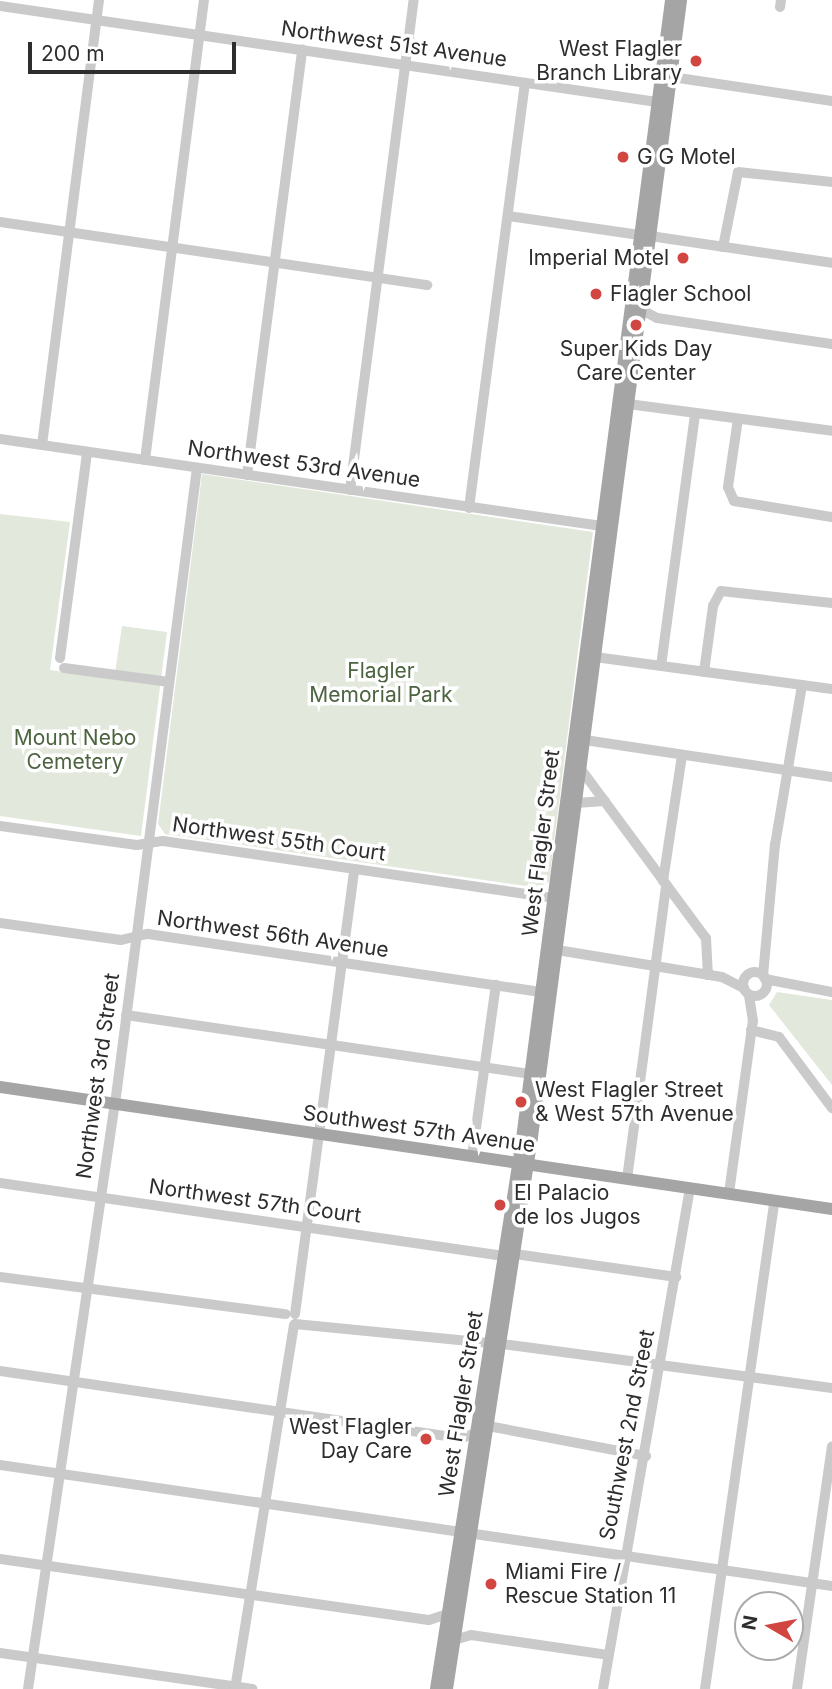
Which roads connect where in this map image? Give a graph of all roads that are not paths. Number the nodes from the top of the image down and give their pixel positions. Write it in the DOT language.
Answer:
graph roads {
  1 [pos="99,0"];
  2 [pos="204,0"];
  3 [pos="414,0"];
  4 [pos="670,0"];
  5 [pos="681,0"];
  6 [pos="4,4"];
  7 [pos="96,20"];
  8 [pos="199,35"];
  9 [pos="302,50"];
  10 [pos="405,65"];
  11 [pos="666,76"];
  12 [pos="525,83"];
  13 [pos="832,101"];
  14 [pos="657,103"];
  15 [pos="664,126"];
  16 [pos="832,182"];
  17 [pos="508,216"];
  18 [pos="0,222"];
  19 [pos="70,232"];
  20 [pos="645,236"];
  21 [pos="172,247"];
  22 [pos="723,247"];
  23 [pos="275,262"];
  24 [pos="832,263"];
  25 [pos="378,277"];
  26 [pos="427,285"];
  27 [pos="640,309"];
  28 [pos="657,318"];
  29 [pos="639,324"];
  30 [pos="832,344"];
  31 [pos="622,374"];
  32 [pos="628,404"];
  33 [pos="695,413"];
  34 [pos="738,419"];
  35 [pos="832,431"];
  36 [pos="0,439"];
  37 [pos="42,445"];
  38 [pos="87,452"];
  39 [pos="145,460"];
  40 [pos="197,468"];
  41 [pos="247,475"];
  42 [pos="350,490"];
  43 [pos="469,508"];
  44 [pos="832,517"];
  45 [pos="607,527"];
  46 [pos="832,603"];
  47 [pos="596,614"];
  48 [pos="595,657"];
  49 [pos="661,666"];
  50 [pos="704,672"];
  51 [pos="169,682"];
  52 [pos="802,685"];
  53 [pos="832,689"];
  54 [pos="579,739"];
  55 [pos="572,752"];
  56 [pos="682,755"];
  57 [pos="580,768"];
  58 [pos="788,771"];
  59 [pos="832,777"];
  60 [pos="605,802"];
  61 [pos="576,803"];
  62 [pos="0,826"];
  63 [pos="149,843"];
  64 [pos="354,869"];
  65 [pos="664,883"];
  66 [pos="553,898"];
  67 [pos="0,923"];
  68 [pos="549,932"];
  69 [pos="136,937"];
  70 [pos="556,950"];
  71 [pos="761,951"];
  72 [pos="341,963"];
  73 [pos="654,967"];
  74 [pos="708,975"];
  75 [pos="749,975"];
  76 [pos="722,976"];
  77 [pos="764,977"];
  78 [pos="496,985"];
  79 [pos="787,986"];
  80 [pos="747,991"];
  81 [pos="541,992"];
  82 [pos="763,992"];
  83 [pos="832,992"];
  84 [pos="548,1012"];
  85 [pos="127,1015"];
  86 [pos="752,1026"];
  87 [pos="331,1044"];
  88 [pos="485,1068"];
  89 [pos="530,1074"];
  90 [pos="0,1087"];
  91 [pos="115,1103"];
  92 [pos="832,1108"];
  93 [pos="319,1133"];
  94 [pos="472,1157"];
  95 [pos="523,1164"];
  96 [pos="627,1179"];
  97 [pos="0,1183"];
  98 [pos="690,1188"];
  99 [pos="729,1193"];
  100 [pos="101,1198"];
  101 [pos="775,1200"];
  102 [pos="832,1209"];
  103 [pos="305,1227"];
  104 [pos="509,1255"];
  105 [pos="0,1277"];
  106 [pos="676,1277"];
  107 [pos="87,1290"];
  108 [pos="292,1319"];
  109 [pos="495,1346"];
  110 [pos="662,1366"];
  111 [pos="0,1371"];
  112 [pos="749,1379"];
  113 [pos="74,1382"];
  114 [pos="829,1391"];
  115 [pos="277,1411"];
  116 [pos="483,1432"];
  117 [pos="462,1438"];
  118 [pos="474,1447"];
  119 [pos="832,1447"];
  120 [pos="646,1455"];
  121 [pos="0,1465"];
  122 [pos="60,1473"];
  123 [pos="263,1502"];
  124 [pos="466,1533"];
  125 [pos="623,1556"];
  126 [pos="0,1559"];
  127 [pos="46,1565"];
  128 [pos="722,1570"];
  129 [pos="813,1583"];
  130 [pos="832,1586"];
  131 [pos="249,1595"];
  132 [pos="448,1614"];
  133 [pos="429,1620"];
  134 [pos="452,1632"];
  135 [pos="0,1653"];
  136 [pos="608,1655"];
  137 [pos="33,1658"];
  138 [pos="235,1688"];
  139 [pos="28,1689"];
  140 [pos="252,1689"];
  141 [pos="436,1689"];
  142 [pos="446,1689"];
  143 [pos="603,1689"];
  144 [pos="705,1689"];
  145 [pos="797,1689"];
  1 -- 7 [label="street"];
  2 -- 8 [label="street"];
  3 -- 10 [label="street"];
  4 -- 11 [label="main road"];
  5 -- 11 [label="main road"];
  6 -- 7 [label="street, Northwest 51st Avenue"];
  7 -- 8 [label="street, Northwest 51st Avenue"];
  7 -- 19 [label="street"];
  8 -- 9 [label="street, Northwest 51st Avenue"];
  8 -- 21 [label="street"];
  9 -- 10 [label="street, Northwest 51st Avenue"];
  9 -- 23 [label="street"];
  10 -- 12 [label="street, Northwest 51st Avenue"];
  10 -- 25 [label="street"];
  11 -- 13 [label="street"];
  11 -- 14 [label="main road"];
  11 -- 15 [label="main road"];
  12 -- 14 [label="street, Northwest 51st Avenue"];
  12 -- 17 [label="street"];
  14 -- 15 [label="main road"];
  14 -- 20 [label="main road"];
  15 -- 20 [label="main road"];
  16 -- 22 [label="street"];
  17 -- 20 [label="street"];
  17 -- 43 [label="street"];
  18 -- 19 [label="street"];
  19 -- 21 [label="street"];
  19 -- 37 [label="street"];
  20 -- 22 [label="street"];
  20 -- 27 [label="main road, West Flagler Street"];
  20 -- 31 [label="main road"];
  21 -- 23 [label="street"];
  21 -- 39 [label="street"];
  22 -- 24 [label="street"];
  23 -- 25 [label="street"];
  23 -- 41 [label="street"];
  25 -- 26 [label="street"];
  25 -- 42 [label="street"];
  27 -- 28 [label="street"];
  27 -- 29 [label="main road, West Flagler Street"];
  28 -- 29 [label="street"];
  28 -- 30 [label="street"];
  29 -- 32 [label="main road, West Flagler Street"];
  31 -- 32 [label="main road"];
  31 -- 45 [label="main road"];
  32 -- 33 [label="street"];
  32 -- 45 [label="main road, West Flagler Street"];
  33 -- 34 [label="street"];
  33 -- 49 [label="street"];
  34 -- 35 [label="street"];
  34 -- 44 [label="street"];
  36 -- 37 [label="street, Northwest 53rd Avenue"];
  37 -- 38 [label="street, Northwest 53rd Avenue"];
  38 -- 39 [label="street, Northwest 53rd Avenue"];
  38 -- 51 [label="street"];
  39 -- 40 [label="street, Northwest 53rd Avenue"];
  40 -- 41 [label="street, Northwest 53rd Avenue"];
  40 -- 51 [label="street, Northwest 3rd Street"];
  41 -- 42 [label="street, Northwest 53rd Avenue"];
  42 -- 43 [label="street, Northwest 53rd Avenue"];
  43 -- 45 [label="street, Northwest 53rd Avenue"];
  45 -- 47 [label="main road, West Flagler Street"];
  45 -- 47 [label="main road, West Flagler Street"];
  46 -- 50 [label="street"];
  47 -- 48 [label="main road, West Flagler Street"];
  47 -- 54 [label="main road, West Flagler Street"];
  48 -- 49 [label="street"];
  48 -- 54 [label="main road, West Flagler Street"];
  49 -- 50 [label="street"];
  50 -- 52 [label="street"];
  51 -- 63 [label="street, Northwest 3rd Street"];
  52 -- 53 [label="street"];
  52 -- 58 [label="street"];
  54 -- 55 [label="main road, West Flagler Street"];
  54 -- 56 [label="street"];
  54 -- 57 [label="main road, West Flagler Street"];
  55 -- 57 [label="main road"];
  55 -- 66 [label="main road, West Flagler Street"];
  56 -- 58 [label="street"];
  56 -- 65 [label="street"];
  57 -- 60 [label="street"];
  57 -- 61 [label="main road, West Flagler Street"];
  58 -- 59 [label="street"];
  58 -- 71 [label="street"];
  60 -- 61 [label="street"];
  60 -- 65 [label="street"];
  61 -- 70 [label="main road, West Flagler Street"];
  62 -- 63 [label="street, Northwest 55th Court"];
  63 -- 64 [label="street, Northwest 55th Court"];
  63 -- 69 [label="street, Northwest 3rd Street"];
  64 -- 66 [label="street, Northwest 55th Court"];
  64 -- 72 [label="street"];
  65 -- 73 [label="street"];
  65 -- 74 [label="street"];
  66 -- 68 [label="main road, West Flagler Street"];
  67 -- 69 [label="street, Northwest 56th Avenue"];
  68 -- 70 [label="main road"];
  68 -- 81 [label="main road, West Flagler Street"];
  69 -- 72 [label="street, Northwest 56th Avenue"];
  69 -- 85 [label="street, Northwest 3rd Street"];
  70 -- 73 [label="street"];
  70 -- 84 [label="main road, West Flagler Street"];
  71 -- 75 [label="street"];
  71 -- 77 [label="street"];
  72 -- 78 [label="street, Northwest 56th Avenue"];
  72 -- 87 [label="street"];
  73 -- 74 [label="street"];
  73 -- 96 [label="street"];
  74 -- 76 [label="street"];
  75 -- 76 [label="street"];
  75 -- 77 [label="street"];
  75 -- 80 [label="street"];
  76 -- 80 [label="street"];
  77 -- 79 [label="street"];
  77 -- 82 [label="street"];
  78 -- 81 [label="street, Northwest 56th Avenue"];
  78 -- 88 [label="street"];
  79 -- 82 [label="street"];
  79 -- 83 [label="street"];
  80 -- 82 [label="street"];
  80 -- 86 [label="street"];
  81 -- 84 [label="main road"];
  81 -- 89 [label="main road, West Flagler Street"];
  82 -- 86 [label="street"];
  84 -- 95 [label="main road, West Flagler Street"];
  85 -- 87 [label="street"];
  85 -- 91 [label="street, Northwest 3rd Street"];
  86 -- 92 [label="street"];
  86 -- 99 [label="street"];
  87 -- 88 [label="street"];
  87 -- 93 [label="street"];
  88 -- 89 [label="street"];
  88 -- 94 [label="street"];
  89 -- 95 [label="main road, West Flagler Street"];
  90 -- 91 [label="main road, Southwest 57th Avenue"];
  91 -- 93 [label="main road, Southwest 57th Avenue"];
  91 -- 100 [label="street, Northwest 3rd Street"];
  93 -- 94 [label="main road, Southwest 57th Avenue"];
  93 -- 103 [label="street"];
  94 -- 95 [label="main road, Southwest 57th Avenue"];
  95 -- 96 [label="main road, Southwest 57th Avenue"];
  95 -- 104 [label="main road, West Flagler Street"];
  96 -- 98 [label="main road, Southwest 57th Avenue"];
  97 -- 100 [label="street, Northwest 57th Court"];
  98 -- 99 [label="main road, Southwest 57th Avenue"];
  98 -- 106 [label="street, Southwest 2nd Street"];
  99 -- 101 [label="main road, Southwest 57th Avenue"];
  100 -- 103 [label="street, Northwest 57th Court"];
  100 -- 107 [label="street, Northwest 3rd Street"];
  101 -- 102 [label="main road, Southwest 57th Avenue"];
  101 -- 112 [label="street"];
  103 -- 104 [label="street, Northwest 57th Court"];
  103 -- 108 [label="street"];
  104 -- 106 [label="street, Northwest 57th Court"];
  104 -- 109 [label="main road, West Flagler Street"];
  105 -- 107 [label="street"];
  106 -- 110 [label="street, Southwest 2nd Street"];
  107 -- 108 [label="street"];
  107 -- 113 [label="street, Northwest 3rd Street"];
  108 -- 109 [label="street"];
  108 -- 115 [label="street"];
  109 -- 110 [label="street"];
  109 -- 116 [label="main road, West Flagler Street"];
  110 -- 112 [label="street"];
  110 -- 120 [label="street, Southwest 2nd Street"];
  111 -- 113 [label="street"];
  112 -- 114 [label="street"];
  112 -- 128 [label="street"];
  113 -- 115 [label="street"];
  113 -- 122 [label="street, Northwest 3rd Street"];
  115 -- 117 [label="street"];
  115 -- 123 [label="street"];
  116 -- 117 [label="street"];
  116 -- 118 [label="main road, West Flagler Street"];
  116 -- 120 [label="street"];
  116 -- 124 [label="main road, West Flagler Street"];
  117 -- 118 [label="street"];
  118 -- 124 [label="main road, West Flagler Street"];
  119 -- 129 [label="street"];
  120 -- 125 [label="street, Southwest 2nd Street"];
  121 -- 122 [label="street"];
  122 -- 123 [label="street"];
  122 -- 127 [label="street, Northwest 3rd Street"];
  123 -- 124 [label="street"];
  123 -- 131 [label="street"];
  124 -- 125 [label="street"];
  124 -- 132 [label="main road, West Flagler Street"];
  124 -- 134 [label="main road, West Flagler Street"];
  125 -- 128 [label="street"];
  125 -- 136 [label="street, Southwest 2nd Street"];
  126 -- 127 [label="street"];
  127 -- 131 [label="street"];
  127 -- 137 [label="street, Northwest 3rd Street"];
  128 -- 129 [label="street"];
  128 -- 144 [label="street"];
  129 -- 130 [label="street"];
  129 -- 145 [label="street"];
  131 -- 133 [label="street"];
  131 -- 138 [label="street"];
  132 -- 133 [label="street"];
  132 -- 134 [label="main road, West Flagler Street"];
  133 -- 134 [label="street"];
  134 -- 136 [label="street"];
  134 -- 141 [label="main road, West Flagler Street"];
  134 -- 142 [label="main road, West Flagler Street"];
  135 -- 137 [label="street"];
  136 -- 143 [label="street, Southwest 2nd Street"];
  137 -- 138 [label="street"];
  137 -- 139 [label="street, Northwest 3rd Street"];
  138 -- 140 [label="street"];
}
